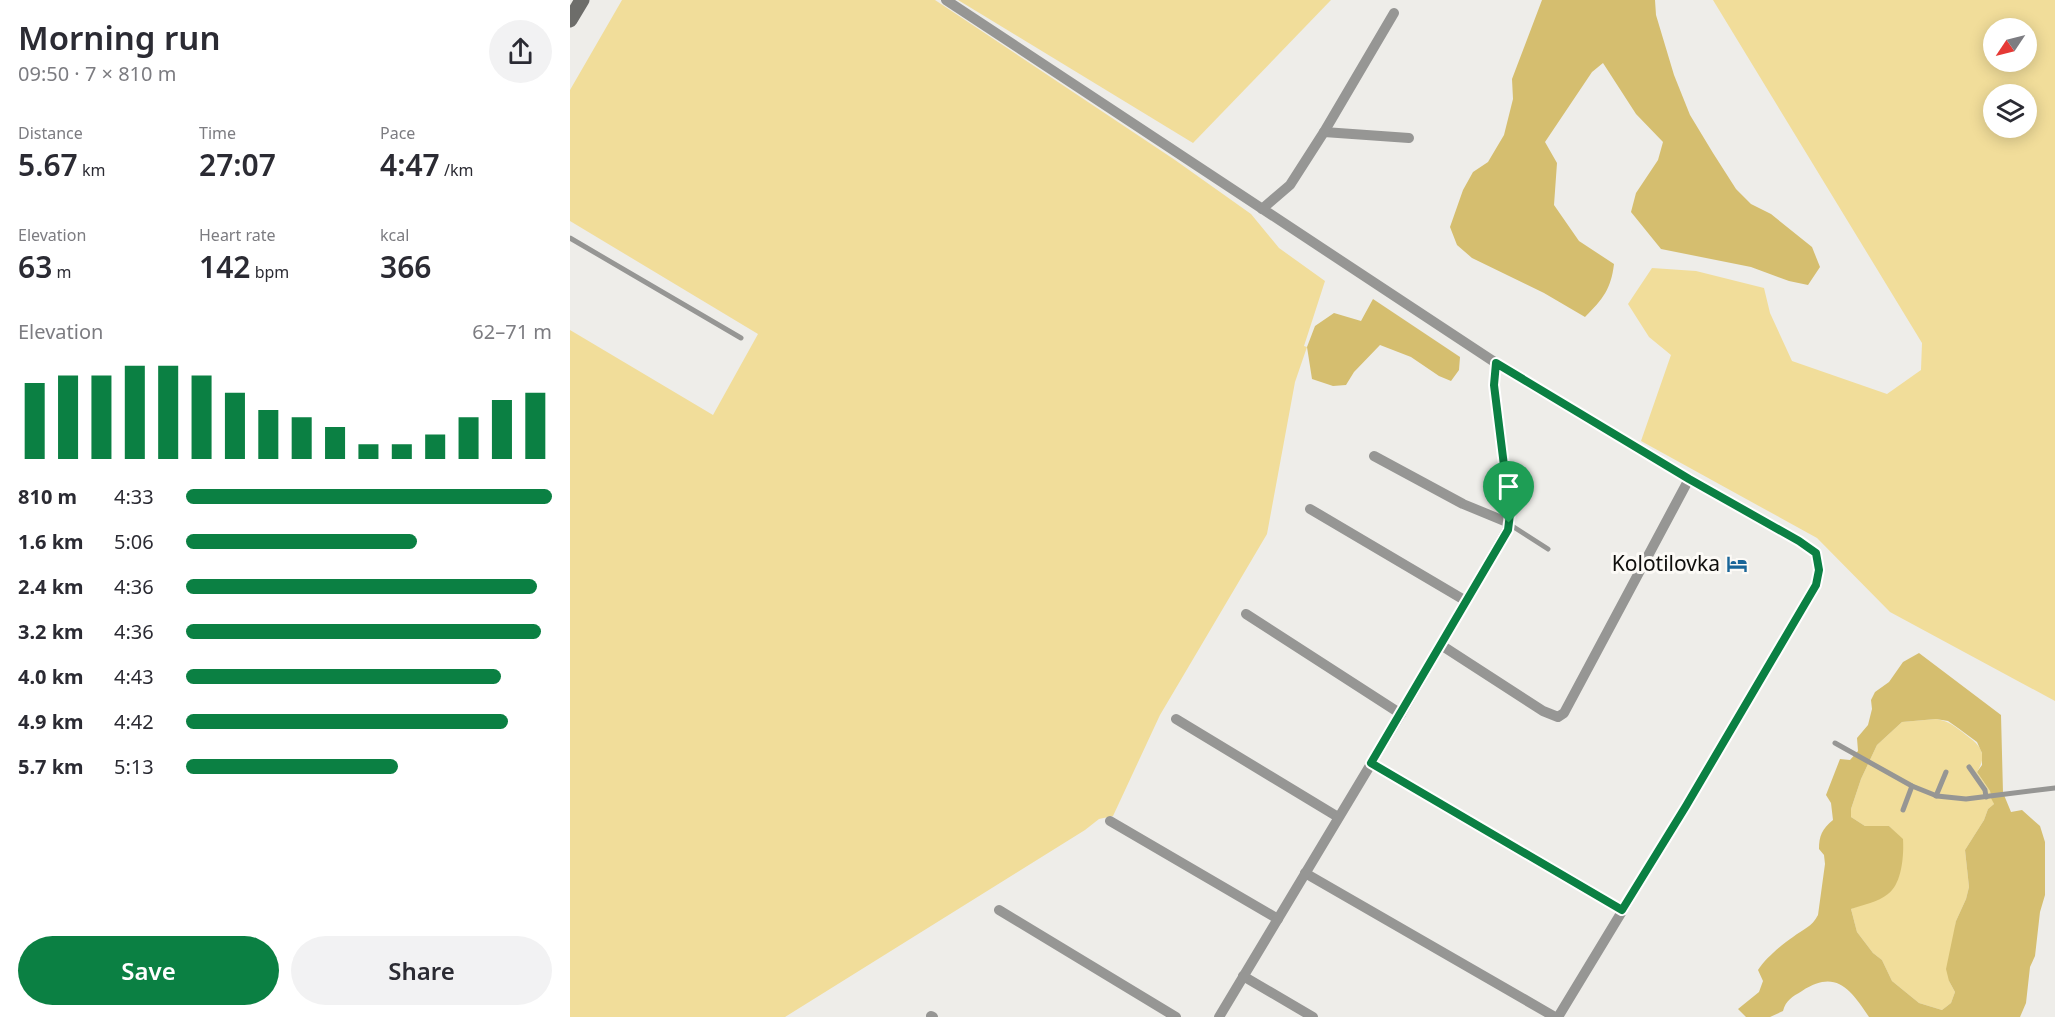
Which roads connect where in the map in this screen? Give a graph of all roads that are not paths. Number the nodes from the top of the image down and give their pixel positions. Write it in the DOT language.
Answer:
graph roads {
  1 [pos="582,0"];
  2 [pos="946,0"];
  3 [pos="1394,13"];
  4 [pos="570,20"];
  5 [pos="1324,132"];
  6 [pos="1408,138"];
  7 [pos="1263,209"];
  8 [pos="570,237"];
  9 [pos="741,338"];
  10 [pos="1496,363"];
  11 [pos="1374,456"];
  12 [pos="1689,479"];
  13 [pos="1310,509"];
  14 [pos="1509,523"];
  15 [pos="1548,549"];
  16 [pos="1466,601"];
  17 [pos="1246,614"];
  18 [pos="1441,645"];
  19 [pos="1401,714"];
  20 [pos="1176,719"];
  21 [pos="1835,743"];
  22 [pos="1371,763"];
  23 [pos="1969,767"];
  24 [pos="1946,772"];
  25 [pos="1912,786"];
  26 [pos="2055,788"];
  27 [pos="1936,796"];
  28 [pos="1988,796"];
  29 [pos="1903,810"];
  30 [pos="1338,817"];
  31 [pos="1110,821"];
  32 [pos="1305,873"];
  33 [pos="999,910"];
  34 [pos="1622,910"];
  35 [pos="1278,919"];
  36 [pos="1243,976"];
  37 [pos="1176,1017"];
  38 [pos="1219,1017"];
  39 [pos="1313,1017"];
  40 [pos="1556,1017"];
  1 -- 4 [label="street"];
  2 -- 7 [label="street"];
  3 -- 5 [label="street"];
  5 -- 6 [label="street"];
  5 -- 7 [label="street"];
  7 -- 10 [label="street"];
  8 -- 9 [label="lane"];
  10 -- 12 [label="street"];
  10 -- 14 [label="street"];
  11 -- 14 [label="street"];
  12 -- 18 [label="street"];
  12 -- 34 [label="street"];
  13 -- 16 [label="street"];
  14 -- 15 [label="lane"];
  14 -- 16 [label="street"];
  16 -- 18 [label="street"];
  17 -- 19 [label="street"];
  18 -- 19 [label="street"];
  19 -- 22 [label="street"];
  20 -- 30 [label="street"];
  21 -- 25 [label="lane"];
  22 -- 30 [label="street"];
  22 -- 34 [label="street"];
  23 -- 28 [label="lane"];
  24 -- 27 [label="lane"];
  25 -- 27 [label="lane"];
  25 -- 29 [label="lane"];
  26 -- 28 [label="lane"];
  27 -- 28 [label="lane"];
  30 -- 32 [label="street"];
  31 -- 35 [label="street"];
  32 -- 35 [label="street"];
  32 -- 40 [label="street"];
  33 -- 37 [label="street"];
  34 -- 40 [label="street"];
  35 -- 36 [label="street"];
  36 -- 38 [label="street"];
  36 -- 39 [label="street"];
}
